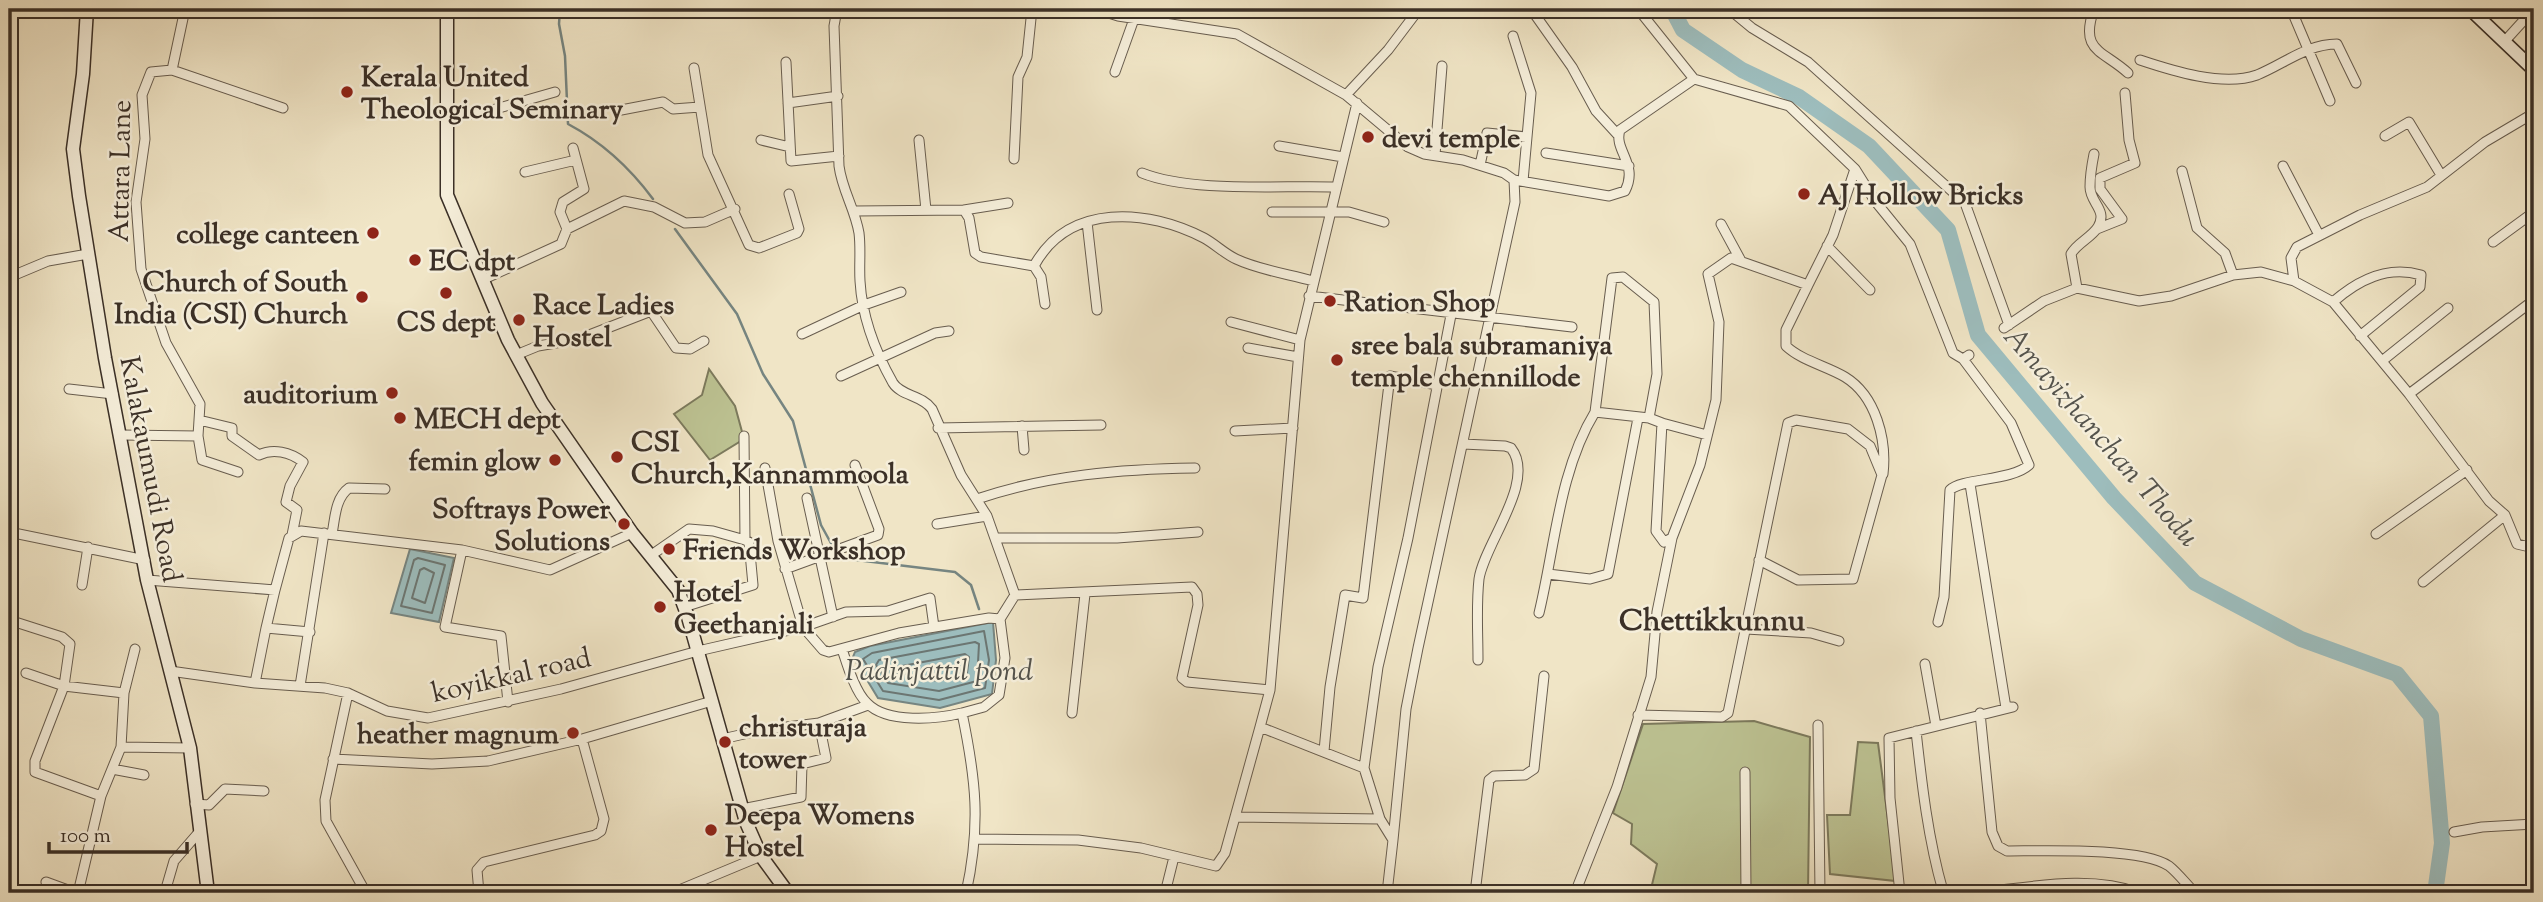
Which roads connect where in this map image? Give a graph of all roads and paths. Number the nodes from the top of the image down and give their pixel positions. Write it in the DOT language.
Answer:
graph roads {
  1 [pos="86,9"];
  2 [pos="185,9"];
  3 [pos="447,9"];
  4 [pos="837,9"];
  5 [pos="1032,9"];
  6 [pos="1096,9"];
  7 [pos="1419,9"];
  8 [pos="1531,9"];
  9 [pos="1638,9"];
  10 [pos="1729,9"];
  11 [pos="2094,9"];
  12 [pos="2291,9"];
  13 [pos="2470,9"];
  14 [pos="2534,9"];
  15 [pos="1118,13"];
  16 [pos="1134,19"];
  17 [pos="1513,36"];
  18 [pos="2504,42"];
  19 [pos="2308,49"];
  20 [pos="2140,60"];
  21 [pos="786,62"];
  22 [pos="1442,66"];
  23 [pos="694,68"];
  24 [pos="2534,70"];
  25 [pos="172,71"];
  26 [pos="1115,72"];
  27 [pos="2128,73"];
  28 [pos="1694,79"];
  29 [pos="2356,83"];
  30 [pos="555,92"];
  31 [pos="2126,93"];
  32 [pos="1346,95"];
  33 [pos="838,96"];
  34 [pos="2330,101"];
  35 [pos="788,103"];
  36 [pos="1357,103"];
  37 [pos="700,107"];
  38 [pos="283,108"];
  39 [pos="616,111"];
  40 [pos="2534,113"];
  41 [pos="448,115"];
  42 [pos="1618,135"];
  43 [pos="2385,136"];
  44 [pos="1527,138"];
  45 [pos="761,140"];
  46 [pos="919,140"];
  47 [pos="790,146"];
  48 [pos="1279,146"];
  49 [pos="573,148"];
  50 [pos="1546,153"];
  51 [pos="2094,154"];
  52 [pos="1435,155"];
  53 [pos="839,156"];
  54 [pos="1343,158"];
  55 [pos="1014,159"];
  56 [pos="576,160"];
  57 [pos="1480,165"];
  58 [pos="1629,166"];
  59 [pos="2283,166"];
  60 [pos="1855,169"];
  61 [pos="2182,171"];
  62 [pos="525,172"];
  63 [pos="1142,173"];
  64 [pos="2441,175"];
  65 [pos="1519,181"];
  66 [pos="1336,187"];
  67 [pos="789,194"];
  68 [pos="1009,203"];
  69 [pos="735,209"];
  70 [pos="926,210"];
  71 [pos="964,210"];
  72 [pos="855,211"];
  73 [pos="1272,212"];
  74 [pos="1331,212"];
  75 [pos="2531,215"];
  76 [pos="1087,222"];
  77 [pos="1384,222"];
  78 [pos="1721,224"];
  79 [pos="2534,226"];
  80 [pos="567,229"];
  81 [pos="2097,229"];
  82 [pos="2319,235"];
  83 [pos="2493,242"];
  84 [pos="1827,246"];
  85 [pos="88,254"];
  86 [pos="1740,259"];
  87 [pos="1034,266"];
  88 [pos="9,274"];
  89 [pos="2233,275"];
  90 [pos="482,280"];
  91 [pos="1313,281"];
  92 [pos="2294,281"];
  93 [pos="1808,285"];
  94 [pos="2077,288"];
  95 [pos="1870,290"];
  96 [pos="901,292"];
  97 [pos="1309,296"];
  98 [pos="2533,300"];
  99 [pos="2333,302"];
  100 [pos="1045,304"];
  101 [pos="864,305"];
  102 [pos="2448,308"];
  103 [pos="1097,310"];
  104 [pos="1451,314"];
  105 [pos="1489,317"];
  106 [pos="1231,322"];
  107 [pos="1572,327"];
  108 [pos="949,331"];
  109 [pos="802,334"];
  110 [pos="2360,336"];
  111 [pos="1300,340"];
  112 [pos="704,341"];
  113 [pos="1248,348"];
  114 [pos="516,355"];
  115 [pos="881,357"];
  116 [pos="1298,357"];
  117 [pos="2382,361"];
  118 [pos="841,376"];
  119 [pos="1437,385"];
  120 [pos="69,389"];
  121 [pos="113,394"];
  122 [pos="2409,394"];
  123 [pos="1595,412"];
  124 [pos="1638,418"];
  125 [pos="1649,418"];
  126 [pos="199,420"];
  127 [pos="1662,423"];
  128 [pos="1101,425"];
  129 [pos="1022,426"];
  130 [pos="938,428"];
  131 [pos="1293,428"];
  132 [pos="1235,430"];
  133 [pos="121,435"];
  134 [pos="1707,435"];
  135 [pos="198,436"];
  136 [pos="744,436"];
  137 [pos="1463,444"];
  138 [pos="1024,450"];
  139 [pos="855,465"];
  140 [pos="765,468"];
  141 [pos="1195,468"];
  142 [pos="2467,470"];
  143 [pos="238,472"];
  144 [pos="1882,475"];
  145 [pos="1970,484"];
  146 [pos="385,489"];
  147 [pos="807,498"];
  148 [pos="977,499"];
  149 [pos="2505,515"];
  150 [pos="986,516"];
  151 [pos="937,524"];
  152 [pos="1198,532"];
  153 [pos="9,533"];
  154 [pos="632,533"];
  155 [pos="328,534"];
  156 [pos="2376,534"];
  157 [pos="292,535"];
  158 [pos="995,538"];
  159 [pos="1672,538"];
  160 [pos="745,540"];
  161 [pos="88,547"];
  162 [pos="2534,548"];
  163 [pos="462,550"];
  164 [pos="650,556"];
  165 [pos="820,557"];
  166 [pos="145,560"];
  167 [pos="1759,560"];
  168 [pos="785,569"];
  169 [pos="1548,574"];
  170 [pos="147,580"];
  171 [pos="2423,582"];
  172 [pos="82,586"];
  173 [pos="275,590"];
  174 [pos="1086,594"];
  175 [pos="1015,595"];
  176 [pos="684,607"];
  177 [pos="1539,613"];
  178 [pos="833,617"];
  179 [pos="1000,619"];
  180 [pos="9,620"];
  181 [pos="1938,622"];
  182 [pos="803,627"];
  183 [pos="934,627"];
  184 [pos="266,628"];
  185 [pos="1745,629"];
  186 [pos="310,632"];
  187 [pos="1839,641"];
  188 [pos="135,649"];
  189 [pos="842,649"];
  190 [pos="698,651"];
  191 [pos="1478,660"];
  192 [pos="1925,664"];
  193 [pos="170,671"];
  194 [pos="26,673"];
  195 [pos="1544,676"];
  196 [pos="255,683"];
  197 [pos="64,686"];
  198 [pos="300,686"];
  199 [pos="1270,690"];
  200 [pos="124,693"];
  201 [pos="348,693"];
  202 [pos="712,701"];
  203 [pos="508,702"];
  204 [pos="869,705"];
  205 [pos="962,713"];
  206 [pos="1072,713"];
  207 [pos="1980,713"];
  208 [pos="1638,715"];
  209 [pos="819,723"];
  210 [pos="1818,725"];
  211 [pos="1936,726"];
  212 [pos="1260,727"];
  213 [pos="1916,732"];
  214 [pos="582,739"];
  215 [pos="722,739"];
  216 [pos="121,747"];
  217 [pos="190,748"];
  218 [pos="1324,751"];
  219 [pos="333,759"];
  220 [pos="1364,768"];
  221 [pos="112,769"];
  222 [pos="1745,772"];
  223 [pos="144,775"];
  224 [pos="264,791"];
  225 [pos="101,796"];
  226 [pos="195,804"];
  227 [pos="743,809"];
  228 [pos="1235,817"];
  229 [pos="1381,819"];
  230 [pos="2534,824"];
  231 [pos="200,831"];
  232 [pos="2454,832"];
  233 [pos="976,839"];
  234 [pos="1393,840"];
  235 [pos="761,856"];
  236 [pos="1174,857"];
  237 [pos="46,882"];
  238 [pos="167,884"];
  239 [pos="77,893"];
  240 [pos="208,893"];
  241 [pos="366,893"];
  242 [pos="479,893"];
  243 [pos="672,893"];
  244 [pos="788,893"];
  245 [pos="966,893"];
  246 [pos="1165,893"];
  247 [pos="1387,893"];
  248 [pos="1475,893"];
  249 [pos="1575,893"];
  250 [pos="1746,893"];
  251 [pos="1821,893"];
  252 [pos="1900,893"];
  253 [pos="1949,893"];
  254 [pos="1975,893"];
  255 [pos="2139,893"];
  256 [pos="2195,893"];
  1 -- 85 [label="main road, Kalakaumudi Road"];
  2 -- 25 [label="street"];
  3 -- 41 [label="main road"];
  4 -- 33 [label="street"];
  5 -- 55 [label="street"];
  6 -- 15 [label="street"];
  7 -- 32 [label="street"];
  8 -- 42 [label="street"];
  9 -- 28 [label="street"];
  10 -- 94 [label="street"];
  11 -- 27 [label="street"];
  12 -- 19 [label="street"];
  13 -- 18 [label="main road"];
  14 -- 18 [label="street"];
  15 -- 16 [label="street"];
  16 -- 26 [label="street"];
  16 -- 32 [label="street"];
  17 -- 44 [label="street"];
  18 -- 24 [label="main road"];
  19 -- 20 [label="street"];
  19 -- 29 [label="street"];
  19 -- 34 [label="street"];
  21 -- 35 [label="street"];
  22 -- 52 [label="street"];
  23 -- 37 [label="street"];
  25 -- 38 [label="street"];
  25 -- 126 [label="street, Attara Lane"];
  28 -- 42 [label="street"];
  28 -- 60 [label="street"];
  30 -- 41 [label="street"];
  31 -- 81 [label="street"];
  32 -- 36 [label="street"];
  33 -- 35 [label="street"];
  33 -- 53 [label="street"];
  35 -- 47 [label="street"];
  36 -- 52 [label="street"];
  36 -- 54 [label="street"];
  37 -- 39 [label="street"];
  37 -- 69 [label="street"];
  40 -- 64 [label="street"];
  41 -- 90 [label="main road"];
  42 -- 58 [label="street"];
  43 -- 64 [label="street"];
  44 -- 57 [label="street"];
  44 -- 65 [label="street"];
  45 -- 47 [label="street"];
  46 -- 70 [label="street"];
  47 -- 53 [label="street"];
  48 -- 54 [label="street"];
  49 -- 56 [label="street"];
  50 -- 58 [label="street"];
  51 -- 81 [label="street"];
  52 -- 57 [label="street"];
  53 -- 72 [label="street"];
  54 -- 66 [label="street"];
  56 -- 62 [label="street"];
  56 -- 80 [label="street"];
  57 -- 65 [label="street"];
  58 -- 65 [label="street"];
  59 -- 82 [label="street"];
  60 -- 84 [label="street"];
  60 -- 145 [label="street"];
  61 -- 89 [label="street"];
  63 -- 66 [label="street"];
  64 -- 82 [label="street"];
  65 -- 105 [label="street"];
  66 -- 74 [label="street"];
  67 -- 69 [label="street"];
  68 -- 71 [label="street"];
  69 -- 80 [label="street"];
  70 -- 71 [label="street"];
  70 -- 72 [label="street"];
  71 -- 87 [label="street"];
  72 -- 101 [label="street"];
  73 -- 74 [label="street"];
  74 -- 77 [label="street"];
  74 -- 91 [label="street"];
  75 -- 79 [label="street"];
  75 -- 83 [label="street"];
  76 -- 87 [label="street"];
  76 -- 91 [label="street"];
  76 -- 103 [label="street"];
  78 -- 86 [label="street"];
  80 -- 90 [label="street"];
  81 -- 94 [label="street"];
  82 -- 92 [label="street"];
  84 -- 93 [label="street"];
  84 -- 95 [label="street"];
  85 -- 88 [label="street"];
  85 -- 121 [label="main road, Kalakaumudi Road"];
  86 -- 93 [label="street"];
  86 -- 134 [label="street"];
  87 -- 100 [label="street"];
  89 -- 92 [label="street"];
  89 -- 94 [label="street"];
  90 -- 114 [label="main road"];
  91 -- 97 [label="street"];
  92 -- 99 [label="street"];
  93 -- 144 [label="street"];
  96 -- 101 [label="street"];
  97 -- 104 [label="street"];
  97 -- 111 [label="street"];
  98 -- 122 [label="street"];
  99 -- 110 [label="street"];
  99 -- 110 [label="street"];
  101 -- 109 [label="street"];
  101 -- 115 [label="street"];
  102 -- 117 [label="street"];
  104 -- 105 [label="street"];
  104 -- 119 [label="street"];
  105 -- 107 [label="street"];
  105 -- 137 [label="street"];
  106 -- 111 [label="street"];
  108 -- 115 [label="street"];
  110 -- 117 [label="street"];
  111 -- 116 [label="street"];
  112 -- 114 [label="street"];
  113 -- 116 [label="street"];
  114 -- 154 [label="main road"];
  115 -- 118 [label="street"];
  115 -- 130 [label="street"];
  116 -- 131 [label="street"];
  117 -- 122 [label="street"];
  119 -- 218 [label="street"];
  119 -- 220 [label="street"];
  120 -- 121 [label="street"];
  121 -- 133 [label="main road, Kalakaumudi Road"];
  122 -- 142 [label="street"];
  123 -- 124 [label="street"];
  123 -- 125 [label="street"];
  123 -- 169 [label="street"];
  124 -- 125 [label="street"];
  124 -- 169 [label="street"];
  125 -- 127 [label="street"];
  126 -- 135 [label="street, Attara Lane"];
  126 -- 157 [label="street"];
  127 -- 134 [label="street"];
  127 -- 159 [label="street"];
  128 -- 129 [label="street"];
  129 -- 130 [label="street"];
  129 -- 138 [label="street"];
  130 -- 148 [label="street"];
  131 -- 132 [label="street"];
  131 -- 199 [label="street"];
  133 -- 135 [label="street"];
  133 -- 166 [label="main road, Kalakaumudi Road"];
  134 -- 159 [label="street"];
  135 -- 143 [label="street"];
  136 -- 160 [label="street"];
  137 -- 191 [label="street"];
  137 -- 234 [label="street"];
  139 -- 165 [label="street"];
  140 -- 168 [label="street"];
  141 -- 148 [label="street"];
  142 -- 149 [label="street"];
  142 -- 156 [label="street"];
  144 -- 167 [label="street"];
  144 -- 167 [label="street"];
  145 -- 181 [label="street"];
  145 -- 207 [label="street"];
  146 -- 155 [label="street"];
  147 -- 165 [label="street"];
  148 -- 150 [label="street"];
  149 -- 162 [label="street"];
  149 -- 171 [label="street"];
  150 -- 151 [label="street"];
  150 -- 158 [label="street"];
  152 -- 158 [label="street"];
  153 -- 161 [label="street"];
  154 -- 163 [label="street"];
  154 -- 164 [label="main road"];
  155 -- 157 [label="street"];
  155 -- 163 [label="street"];
  155 -- 186 [label="street"];
  157 -- 173 [label="street"];
  158 -- 175 [label="street"];
  159 -- 208 [label="street"];
  160 -- 164 [label="street"];
  160 -- 176 [label="street"];
  161 -- 166 [label="street"];
  161 -- 172 [label="street"];
  163 -- 203 [label="street"];
  164 -- 176 [label="main road"];
  165 -- 168 [label="street"];
  165 -- 178 [label="street"];
  166 -- 170 [label="main road, Kalakaumudi Road"];
  167 -- 185 [label="street"];
  168 -- 182 [label="street"];
  169 -- 177 [label="street"];
  170 -- 173 [label="street"];
  170 -- 193 [label="main road, Kalakaumudi Road"];
  173 -- 184 [label="street"];
  174 -- 175 [label="street"];
  174 -- 199 [label="street"];
  174 -- 206 [label="street"];
  175 -- 179 [label="street"];
  176 -- 190 [label="main road"];
  178 -- 182 [label="street, koyikkal road"];
  178 -- 183 [label="street, koyikkal road"];
  179 -- 183 [label="street"];
  179 -- 205 [label="street"];
  180 -- 197 [label="street"];
  182 -- 189 [label="street"];
  182 -- 190 [label="street, koyikkal road"];
  183 -- 189 [label="street"];
  184 -- 186 [label="street"];
  184 -- 196 [label="street"];
  185 -- 187 [label="street"];
  185 -- 208 [label="street"];
  186 -- 198 [label="street"];
  188 -- 200 [label="street"];
  189 -- 204 [label="street"];
  190 -- 202 [label="main road"];
  190 -- 203 [label="street, koyikkal road"];
  192 -- 211 [label="street"];
  193 -- 196 [label="street, koyikkal road"];
  193 -- 217 [label="main road, Kalakaumudi Road"];
  194 -- 197 [label="street"];
  195 -- 248 [label="street"];
  196 -- 198 [label="street, koyikkal road"];
  197 -- 200 [label="street"];
  197 -- 225 [label="street"];
  198 -- 201 [label="street, koyikkal road"];
  199 -- 212 [label="street"];
  200 -- 216 [label="street"];
  201 -- 203 [label="street, koyikkal road"];
  201 -- 219 [label="street"];
  202 -- 214 [label="street"];
  202 -- 215 [label="main road"];
  204 -- 205 [label="street"];
  204 -- 209 [label="street"];
  205 -- 233 [label="street"];
  207 -- 211 [label="street"];
  207 -- 256 [label="street"];
  208 -- 249 [label="street"];
  209 -- 215 [label="street"];
  209 -- 227 [label="street"];
  210 -- 251 [label="street"];
  211 -- 213 [label="street"];
  212 -- 218 [label="street"];
  212 -- 228 [label="street"];
  213 -- 252 [label="street"];
  213 -- 253 [label="street"];
  214 -- 219 [label="street"];
  214 -- 242 [label="street"];
  215 -- 227 [label="main road"];
  216 -- 217 [label="street"];
  216 -- 221 [label="street"];
  217 -- 226 [label="main road, Kalakaumudi Road"];
  218 -- 220 [label="street"];
  219 -- 241 [label="street"];
  220 -- 229 [label="street"];
  221 -- 223 [label="street"];
  221 -- 225 [label="street"];
  222 -- 250 [label="street"];
  224 -- 226 [label="street"];
  225 -- 239 [label="street"];
  226 -- 231 [label="main road, Kalakaumudi Road"];
  227 -- 235 [label="main road"];
  228 -- 229 [label="street"];
  228 -- 236 [label="street"];
  229 -- 234 [label="street"];
  230 -- 232 [label="street"];
  231 -- 238 [label="street"];
  231 -- 240 [label="main road, Kalakaumudi Road"];
  233 -- 236 [label="street"];
  233 -- 245 [label="street"];
  234 -- 247 [label="street"];
  235 -- 243 [label="street"];
  235 -- 244 [label="main road"];
  236 -- 246 [label="street"];
  237 -- 239 [label="street"];
  254 -- 255 [label="street"];
}
